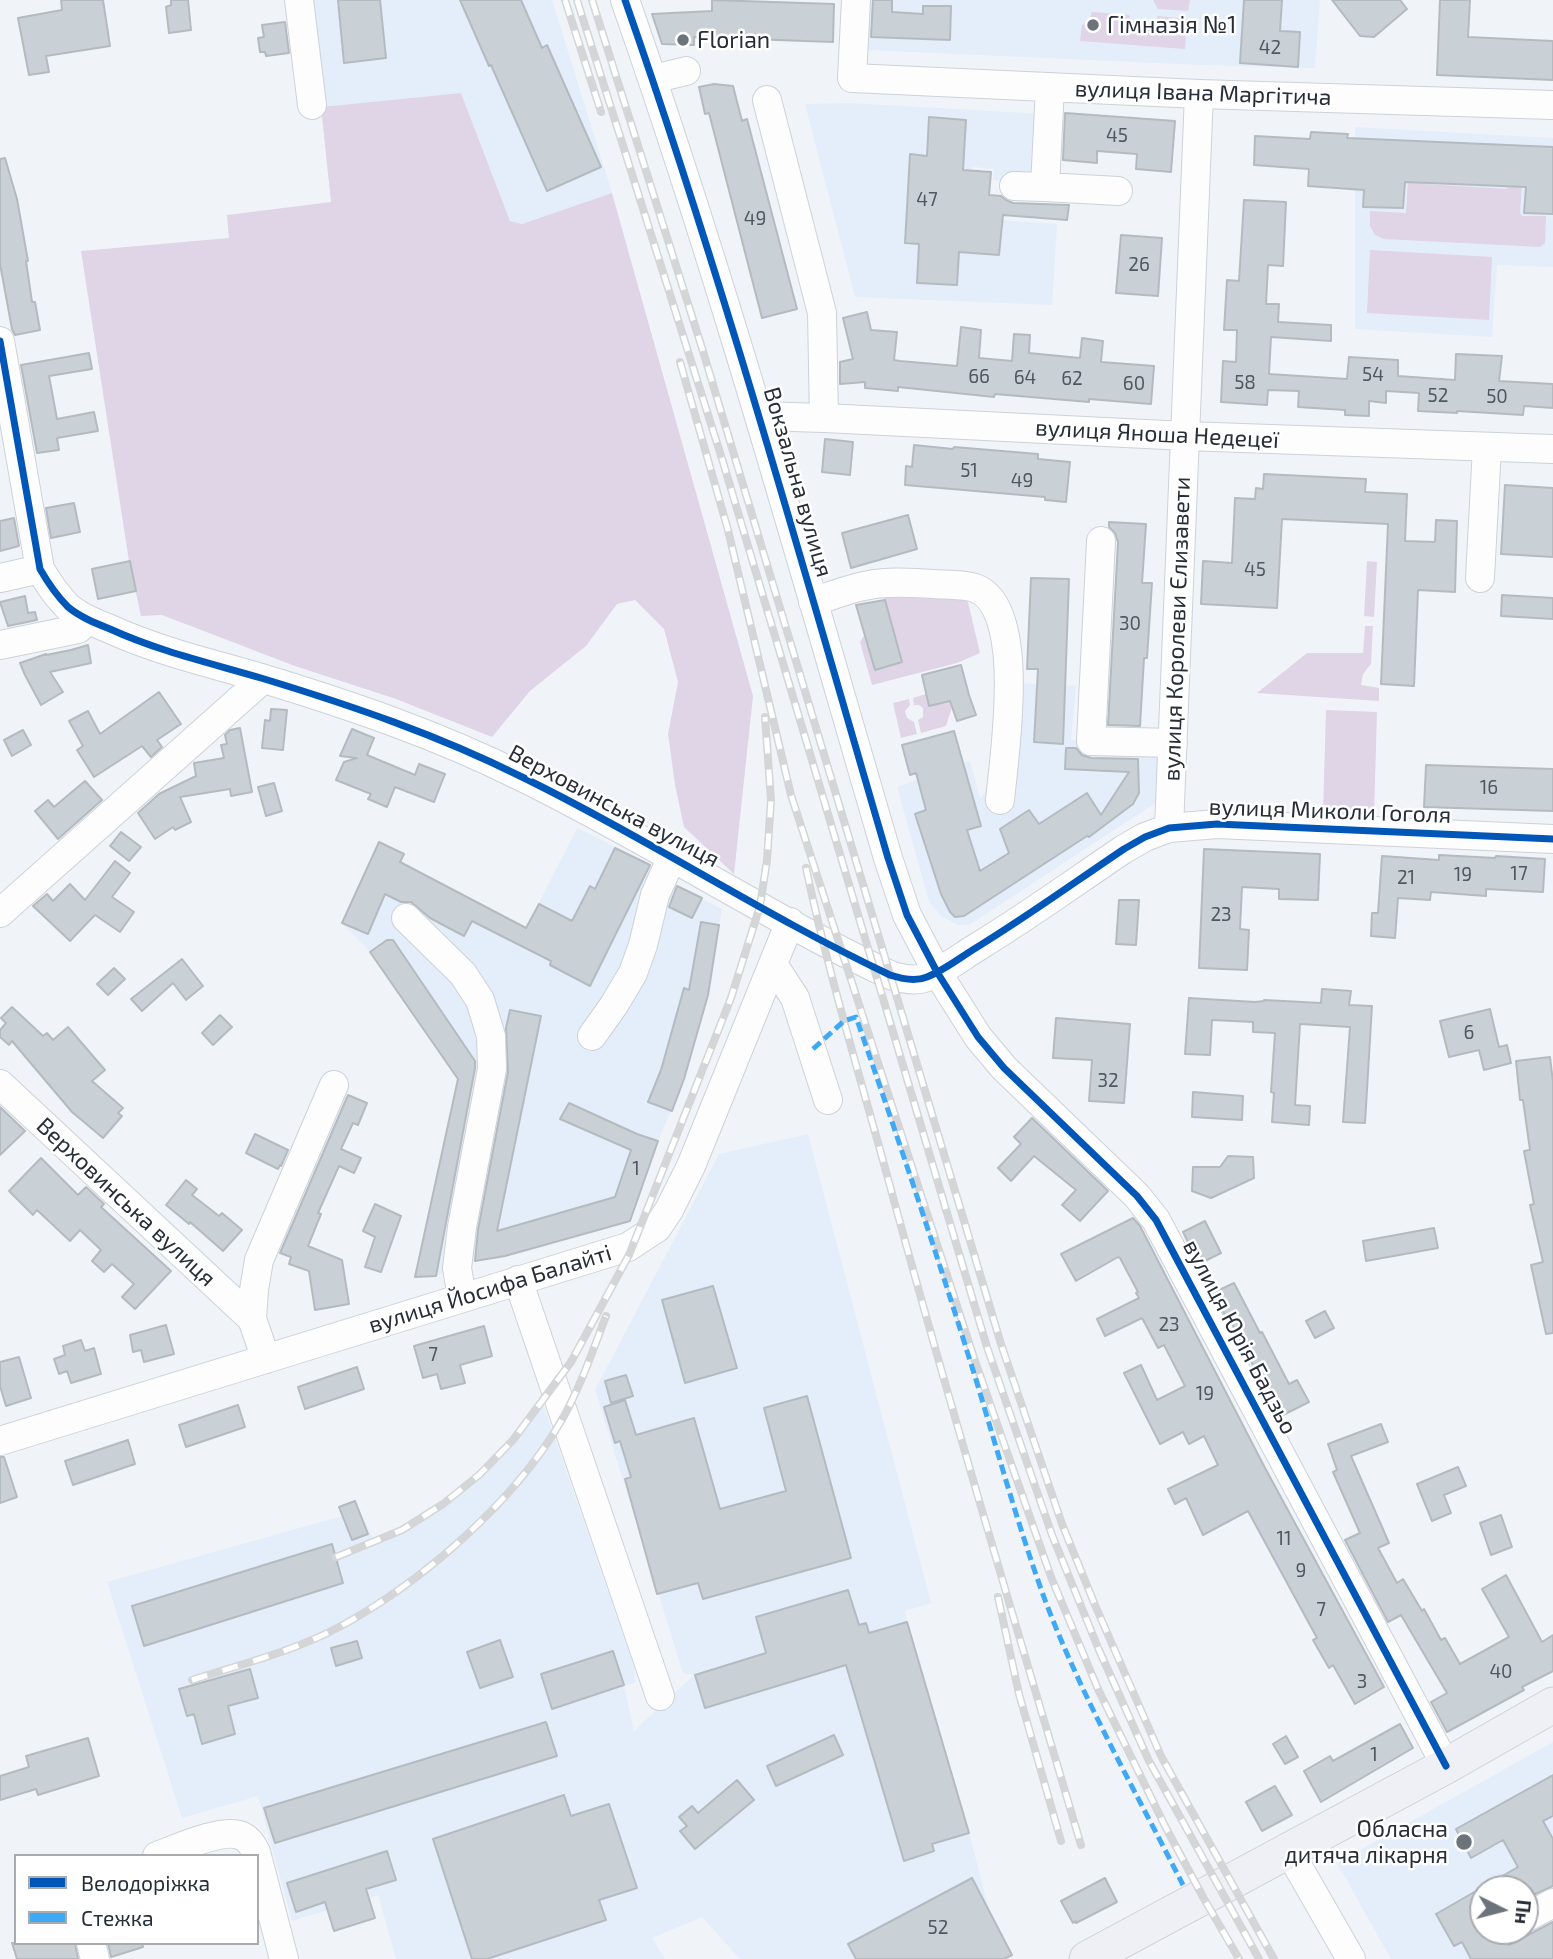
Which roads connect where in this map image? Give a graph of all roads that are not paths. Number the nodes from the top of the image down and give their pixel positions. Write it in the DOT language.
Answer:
graph roads {
  1 [pos="299,0"];
  2 [pos="625,0"];
  3 [pos="856,0"];
  4 [pos="686,71"];
  5 [pos="653,79"];
  6 [pos="1050,88"];
  7 [pos="1199,94"];
  8 [pos="767,100"];
  9 [pos="312,105"];
  10 [pos="1553,105"];
  11 [pos="1014,186"];
  12 [pos="1045,187"];
  13 [pos="1118,191"];
  14 [pos="0,341"];
  15 [pos="760,416"];
  16 [pos="824,418"];
  17 [pos="1186,436"];
  18 [pos="1487,447"];
  19 [pos="1553,449"];
  20 [pos="1101,541"];
  21 [pos="40,569"];
  22 [pos="0,578"];
  23 [pos="1480,578"];
  24 [pos="813,602"];
  25 [pos="88,620"];
  26 [pos="0,645"];
  27 [pos="264,679"];
  28 [pos="1172,743"];
  29 [pos="1000,800"];
  30 [pos="1169,828"];
  31 [pos="1553,839"];
  32 [pos="672,858"];
  33 [pos="0,913"];
  34 [pos="407,918"];
  35 [pos="790,922"];
  36 [pos="773,964"];
  37 [pos="937,972"];
  38 [pos="592,1036"];
  39 [pos="0,1084"];
  40 [pos="334,1085"];
  41 [pos="828,1100"];
  42 [pos="518,1280"];
  43 [pos="462,1297"];
  44 [pos="252,1319"];
  45 [pos="266,1359"];
  46 [pos="0,1441"];
  47 [pos="660,1696"];
  48 [pos="1553,1705"];
  49 [pos="1446,1766"];
  50 [pos="1289,1851"];
  51 [pos="163,1854"];
  52 [pos="258,1854"];
  53 [pos="259,1860"];
  54 [pos="284,1959"];
  55 [pos="1087,1959"];
  56 [pos="1351,1959"];
  1 -- 9 [label="street"];
  2 -- 5 [label="street, Вокзальна вулиця"];
  3 -- 6 [label="street, вулиця Івана Маргітича"];
  4 -- 5 [label="street"];
  5 -- 15 [label="street, Вокзальна вулиця"];
  6 -- 7 [label="street, вулиця Івана Маргітича"];
  6 -- 12 [label="street"];
  7 -- 10 [label="street, вулиця Івана Маргітича"];
  7 -- 17 [label="street, вулиця Королеви Єлизавети"];
  8 -- 16 [label="street"];
  11 -- 12 [label="street"];
  12 -- 13 [label="street"];
  14 -- 21 [label="street"];
  15 -- 16 [label="street, вулиця Яноша Недецеї"];
  15 -- 24 [label="street, Вокзальна вулиця"];
  16 -- 17 [label="street, вулиця Яноша Недецеї"];
  17 -- 18 [label="street, вулиця Яноша Недецеї"];
  17 -- 28 [label="street, вулиця Королеви Єлизавети"];
  18 -- 19 [label="street, вулиця Яноша Недецеї"];
  18 -- 23 [label="street"];
  20 -- 28 [label="street"];
  21 -- 22 [label="street"];
  21 -- 25 [label="street, Верховинська вулиця"];
  24 -- 29 [label="street"];
  24 -- 37 [label="street, Вокзальна вулиця"];
  25 -- 26 [label="street"];
  25 -- 27 [label="street, Верховинська вулиця"];
  27 -- 32 [label="street, Верховинська вулиця"];
  27 -- 33 [label="street"];
  28 -- 30 [label="street, вулиця Королеви Єлизавети"];
  30 -- 31 [label="street, вулиця Миколи Гоголя"];
  30 -- 37 [label="street, вулиця Миколи Гоголя"];
  32 -- 35 [label="street, Верховинська вулиця"];
  32 -- 38 [label="street"];
  34 -- 43 [label="street"];
  35 -- 36 [label="street, вулиця Йосифа Балайті"];
  35 -- 37 [label="street, Верховинська вулиця"];
  36 -- 41 [label="street"];
  36 -- 42 [label="street, вулиця Йосифа Балайті"];
  37 -- 49 [label="street, вулиця Юрія Бадзьо"];
  39 -- 44 [label="street, Верховинська вулиця"];
  40 -- 44 [label="street, Верховинська вулиця"];
  42 -- 43 [label="street, вулиця Йосифа Балайті"];
  42 -- 47 [label="street"];
  43 -- 45 [label="street, вулиця Йосифа Балайті"];
  44 -- 45 [label="street, Верховинська вулиця"];
  45 -- 46 [label="street, вулиця Йосифа Балайті"];
  48 -- 49 [label="main road"];
  49 -- 50 [label="main road"];
  50 -- 55 [label="main road"];
  50 -- 56 [label="street"];
  51 -- 52 [label="street"];
  53 -- 54 [label="street"];
}
